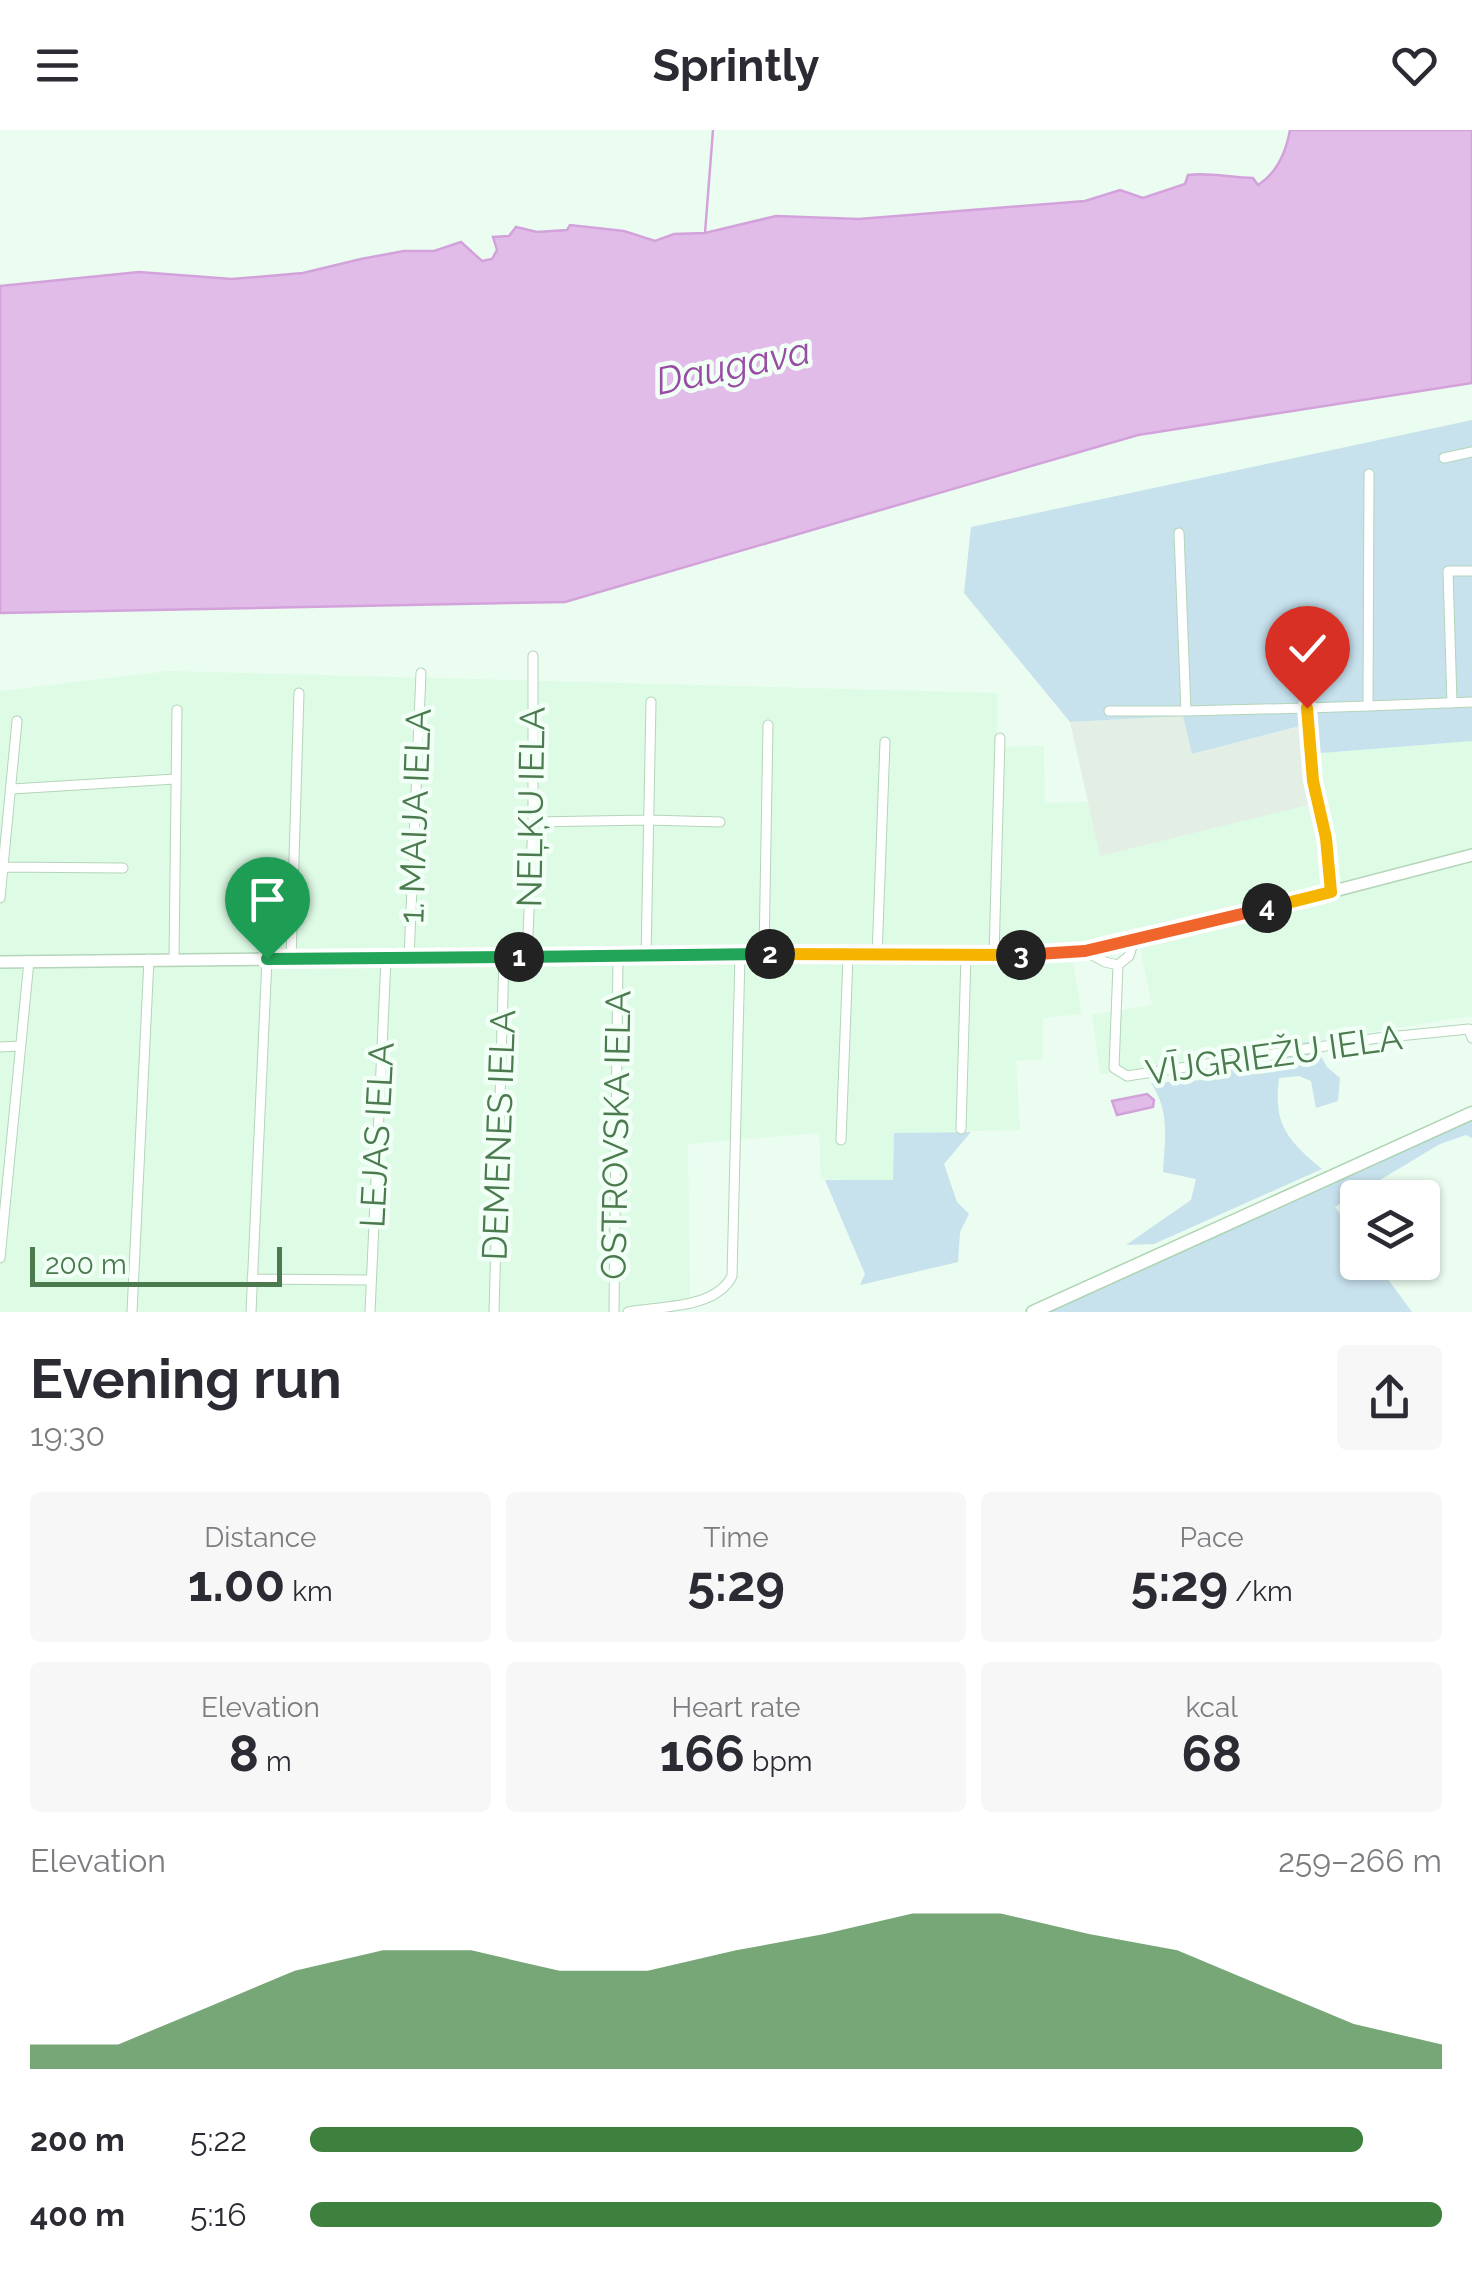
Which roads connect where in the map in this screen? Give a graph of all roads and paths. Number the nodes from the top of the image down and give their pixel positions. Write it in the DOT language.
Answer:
graph roads {
  1 [pos="1472,452"];
  2 [pos="1444,458"];
  3 [pos="1369,474"];
  4 [pos="1180,533"];
  5 [pos="1472,571"];
  6 [pos="533,656"];
  7 [pos="420,672"];
  8 [pos="299,693"];
  9 [pos="652,702"];
  10 [pos="1472,702"];
  11 [pos="1452,703"];
  12 [pos="1368,706"];
  13 [pos="1307,708"];
  14 [pos="177,710"];
  15 [pos="1109,711"];
  16 [pos="1186,711"];
  17 [pos="18,722"];
  18 [pos="768,725"];
  19 [pos="1000,738"];
  20 [pos="884,742"];
  21 [pos="0,778"];
  22 [pos="175,779"];
  23 [pos="12,784"];
  24 [pos="648,820"];
  25 [pos="533,822"];
  26 [pos="720,822"];
  27 [pos="1472,855"];
  28 [pos="2,867"];
  29 [pos="123,868"];
  30 [pos="1331,892"];
  31 [pos="0,898"];
  32 [pos="1134,940"];
  33 [pos="1085,951"];
  34 [pos="764,954"];
  35 [pos="740,955"];
  36 [pos="966,956"];
  37 [pos="994,956"];
  38 [pos="504,957"];
  39 [pos="527,957"];
  40 [pos="848,957"];
  41 [pos="877,957"];
  42 [pos="409,958"];
  43 [pos="618,958"];
  44 [pos="646,958"];
  45 [pos="149,959"];
  46 [pos="174,959"];
  47 [pos="267,959"];
  48 [pos="291,959"];
  49 [pos="386,959"];
  50 [pos="28,961"];
  51 [pos="0,962"];
  52 [pos="1118,965"];
  53 [pos="1472,1038"];
  54 [pos="20,1046"];
  55 [pos="0,1047"];
  56 [pos="1472,1113"];
  57 [pos="961,1128"];
  58 [pos="6,1132"];
  59 [pos="841,1140"];
  60 [pos="0,1258"];
  61 [pos="252,1278"];
  62 [pos="369,1280"];
  63 [pos="132,1312"];
  64 [pos="250,1312"];
  65 [pos="370,1312"];
  66 [pos="494,1312"];
  67 [pos="614,1312"];
  68 [pos="628,1312"];
  69 [pos="1033,1312"];
  1 -- 2 [label="street"];
  3 -- 12 [label="street"];
  4 -- 16 [label="street"];
  5 -- 11 [label="street"];
  6 -- 25 [label="street, NEĻĶU IELA"];
  7 -- 42 [label="street, 1. MAIJA IELA"];
  8 -- 48 [label="street"];
  9 -- 24 [label="street"];
  10 -- 11 [label="street"];
  11 -- 12 [label="street"];
  12 -- 13 [label="street"];
  13 -- 16 [label="street"];
  13 -- 30 [label="street"];
  14 -- 22 [label="street"];
  15 -- 16 [label="street"];
  17 -- 23 [label="street"];
  18 -- 34 [label="street"];
  19 -- 37 [label="street"];
  20 -- 41 [label="street"];
  21 -- 23 [label="street"];
  22 -- 23 [label="street"];
  22 -- 46 [label="street"];
  23 -- 28 [label="street"];
  24 -- 25 [label="street"];
  24 -- 26 [label="street"];
  24 -- 44 [label="street"];
  25 -- 39 [label="street, NEĻĶU IELA"];
  27 -- 30 [label="street"];
  28 -- 29 [label="street"];
  28 -- 31 [label="street"];
  30 -- 32 [label="street"];
  32 -- 33 [label="street"];
  32 -- 52 [label="street"];
  33 -- 37 [label="street"];
  33 -- 52 [label="street"];
  34 -- 35 [label="street"];
  34 -- 40 [label="street"];
  35 -- 44 [label="street"];
  35 -- 68 [label="street"];
  36 -- 37 [label="street"];
  36 -- 41 [label="street"];
  36 -- 57 [label="street"];
  38 -- 39 [label="street"];
  38 -- 42 [label="street"];
  38 -- 66 [label="street, DEMENES IELA"];
  39 -- 43 [label="street"];
  40 -- 41 [label="street"];
  40 -- 59 [label="street"];
  42 -- 49 [label="street"];
  43 -- 44 [label="street"];
  43 -- 67 [label="street, OSTROVSKA IELA"];
  45 -- 46 [label="street"];
  45 -- 50 [label="street"];
  45 -- 63 [label="street"];
  46 -- 47 [label="street"];
  47 -- 48 [label="street"];
  47 -- 61 [label="street"];
  48 -- 49 [label="street"];
  49 -- 62 [label="street, LEJAS IELA"];
  50 -- 51 [label="street"];
  50 -- 54 [label="street"];
  52 -- 53 [label="street, VĪJGRIEŽU IELA"];
  54 -- 55 [label="street"];
  54 -- 58 [label="street"];
  56 -- 69 [label="main road"];
  58 -- 60 [label="street"];
  61 -- 62 [label="street"];
  61 -- 64 [label="street"];
  62 -- 65 [label="street, LEJAS IELA"];
}
